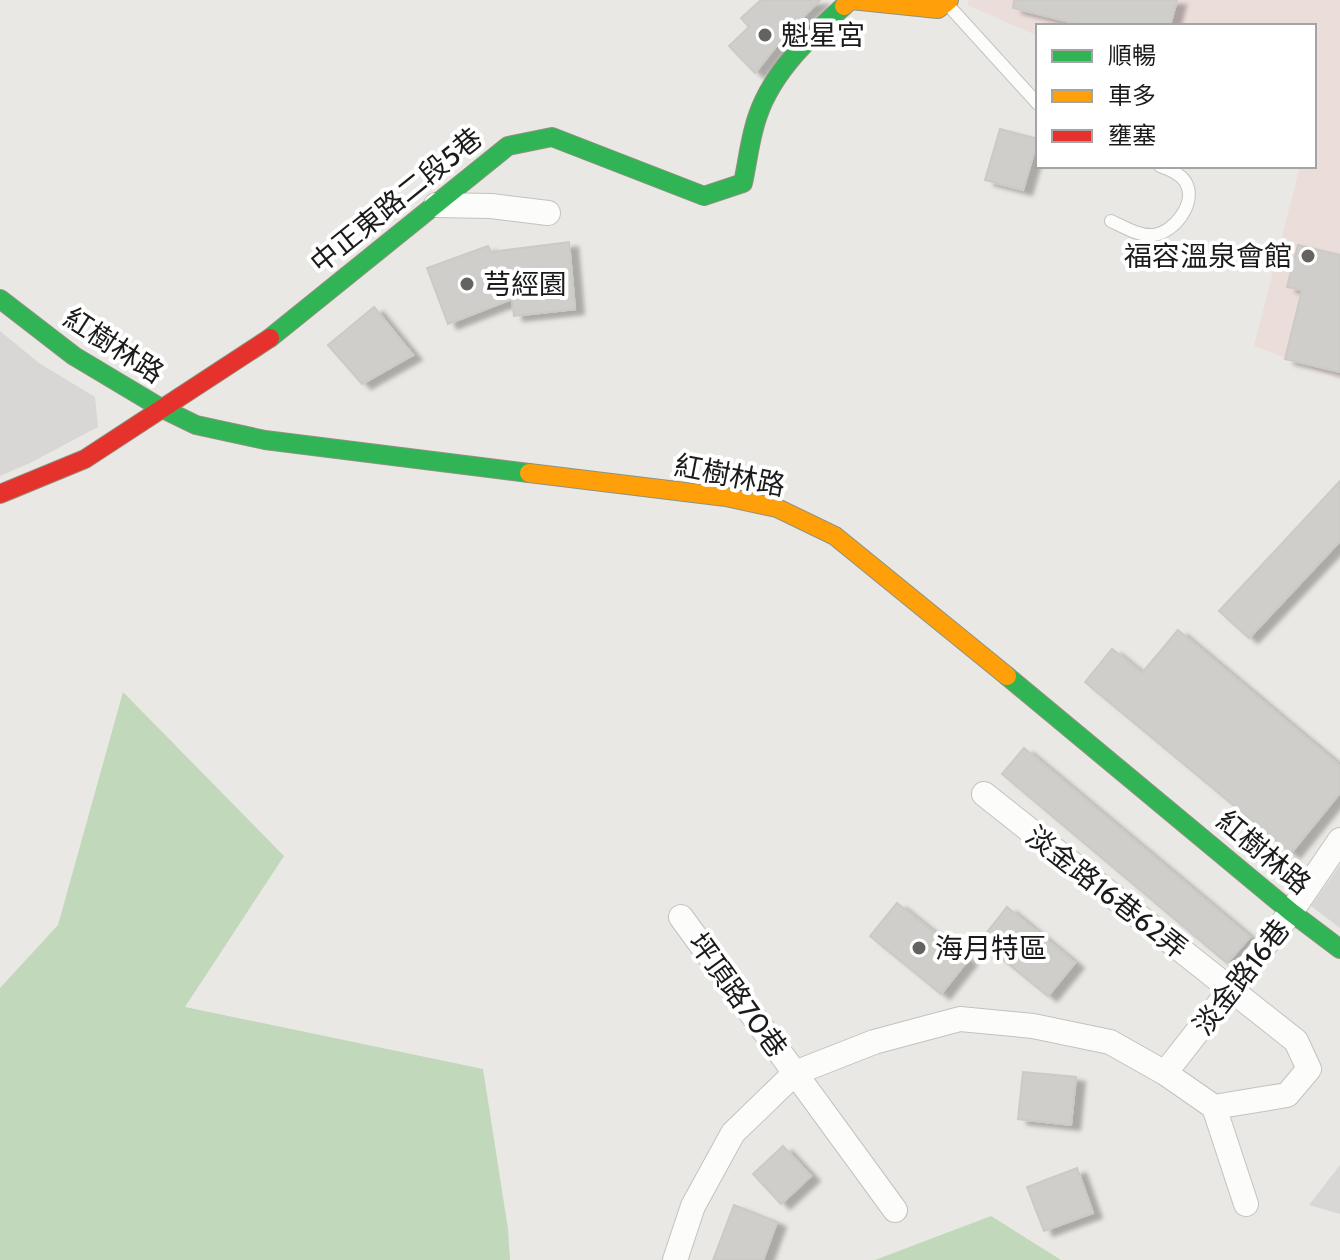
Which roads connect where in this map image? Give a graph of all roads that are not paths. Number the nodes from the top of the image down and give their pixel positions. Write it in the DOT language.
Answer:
graph roads {
  1 [pos="947,1"];
  2 [pos="1036,102"];
  3 [pos="1164,168"];
  4 [pos="436,205"];
  5 [pos="548,213"];
  6 [pos="1111,221"];
  7 [pos="0,299"];
  8 [pos="161,408"];
  9 [pos="0,494"];
  10 [pos="984,794"];
  11 [pos="1340,840"];
  12 [pos="1291,912"];
  13 [pos="681,917"];
  14 [pos="1340,949"];
  15 [pos="1231,990"];
  16 [pos="795,1073"];
  17 [pos="1165,1073"];
  18 [pos="1214,1107"];
  19 [pos="1246,1204"];
  20 [pos="895,1210"];
  21 [pos="675,1260"];
  1 -- 2 [label="lane"];
  1 -- 4 [label="street, 中正東路二段5巷"];
  3 -- 6 [label="lane"];
  4 -- 5 [label="street"];
  4 -- 8 [label="street, 中正東路二段5巷"];
  7 -- 8 [label="street, 紅樹林路"];
  8 -- 9 [label="street, 中正東路二段5巷"];
  8 -- 12 [label="street, 紅樹林路"];
  10 -- 15 [label="street, 淡金路16巷62弄"];
  11 -- 12 [label="street, 淡金路16巷"];
  12 -- 14 [label="street, 紅樹林路"];
  12 -- 15 [label="street, 淡金路16巷"];
  13 -- 16 [label="street, 坪頂路70巷"];
  15 -- 17 [label="street, 淡金路16巷"];
  15 -- 18 [label="street, 淡金路16巷62弄"];
  16 -- 17 [label="street, 坪頂路70巷"];
  16 -- 20 [label="street, 坪頂路70巷"];
  16 -- 21 [label="street, 坪頂路70巷"];
  17 -- 18 [label="street, 坪頂路70巷"];
  18 -- 19 [label="street"];
}
